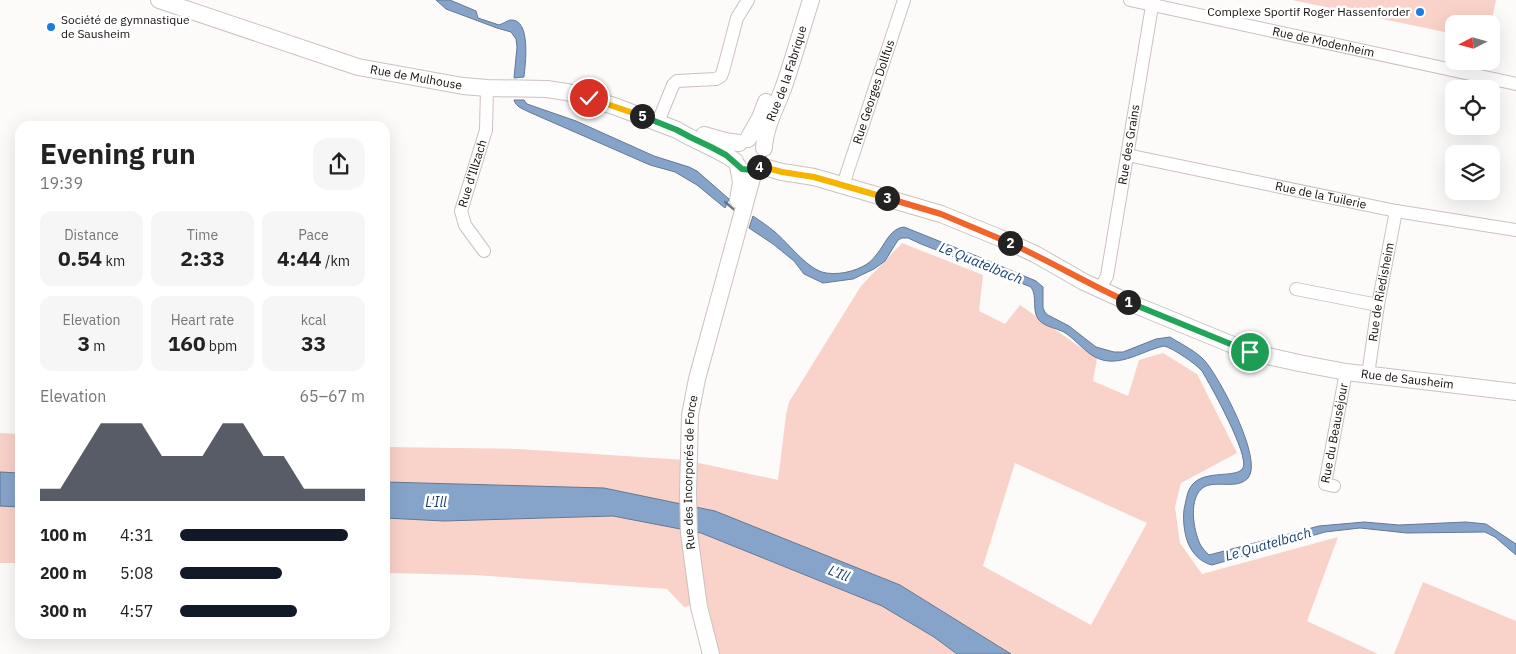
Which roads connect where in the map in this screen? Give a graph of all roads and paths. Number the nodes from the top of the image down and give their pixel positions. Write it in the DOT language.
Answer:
graph roads {
  1 [pos="158,0"];
  2 [pos="748,0"];
  3 [pos="800,0"];
  4 [pos="811,0"];
  5 [pos="904,0"];
  6 [pos="1130,0"];
  7 [pos="1152,2"];
  8 [pos="1516,84"];
  9 [pos="487,88"];
  10 [pos="658,122"];
  11 [pos="677,130"];
  12 [pos="743,141"];
  13 [pos="1127,154"];
  14 [pos="761,159"];
  15 [pos="736,164"];
  16 [pos="843,185"];
  17 [pos="739,211"];
  18 [pos="1396,211"];
  19 [pos="1516,230"];
  20 [pos="484,251"];
  21 [pos="1100,289"];
  22 [pos="1296,290"];
  23 [pos="1378,305"];
  24 [pos="1346,372"];
  25 [pos="1368,375"];
  26 [pos="1516,392"];
  27 [pos="1334,486"];
  28 [pos="711,654"];
  1 -- 9 [label="main road, Rue de Mulhouse"];
  2 -- 10 [label="street"];
  3 -- 12 [label="main road, Rue de la Fabrique"];
  4 -- 14 [label="main road, Rue de la Fabrique"];
  5 -- 16 [label="street, Rue Georges Dollfus"];
  6 -- 7 [label="street, Rue de Modenheim"];
  7 -- 8 [label="street, Rue de Modenheim"];
  7 -- 13 [label="street, Rue des Grains"];
  9 -- 10 [label="main road, Rue de Mulhouse"];
  9 -- 20 [label="street, Rue d'Illzach"];
  10 -- 11 [label="main road, Rue de Mulhouse"];
  11 -- 12 [label="main road, Rue de Mulhouse"];
  11 -- 15 [label="main road, Rue de Mulhouse"];
  12 -- 14 [label="main road"];
  12 -- 15 [label="main road"];
  13 -- 18 [label="street, Rue de la Tuilerie"];
  13 -- 21 [label="street, Rue des Grains"];
  14 -- 15 [label="main road"];
  14 -- 16 [label="main road"];
  14 -- 17 [label="main road, Rue des Incorporés de Force"];
  15 -- 17 [label="main road, Rue des Incorporés de Force"];
  16 -- 21 [label="main road"];
  17 -- 28 [label="main road, Rue des Incorporés de Force"];
  18 -- 19 [label="street, Rue de la Tuilerie"];
  18 -- 23 [label="street, Rue de Riedisheim"];
  21 -- 24 [label="main road, Rue de Sausheim"];
  22 -- 23 [label="street"];
  23 -- 25 [label="street, Rue de Riedisheim"];
  24 -- 25 [label="main road, Rue de Sausheim"];
  24 -- 27 [label="street, Rue du Beauséjour"];
  25 -- 26 [label="main road, Rue de Sausheim"];
}
